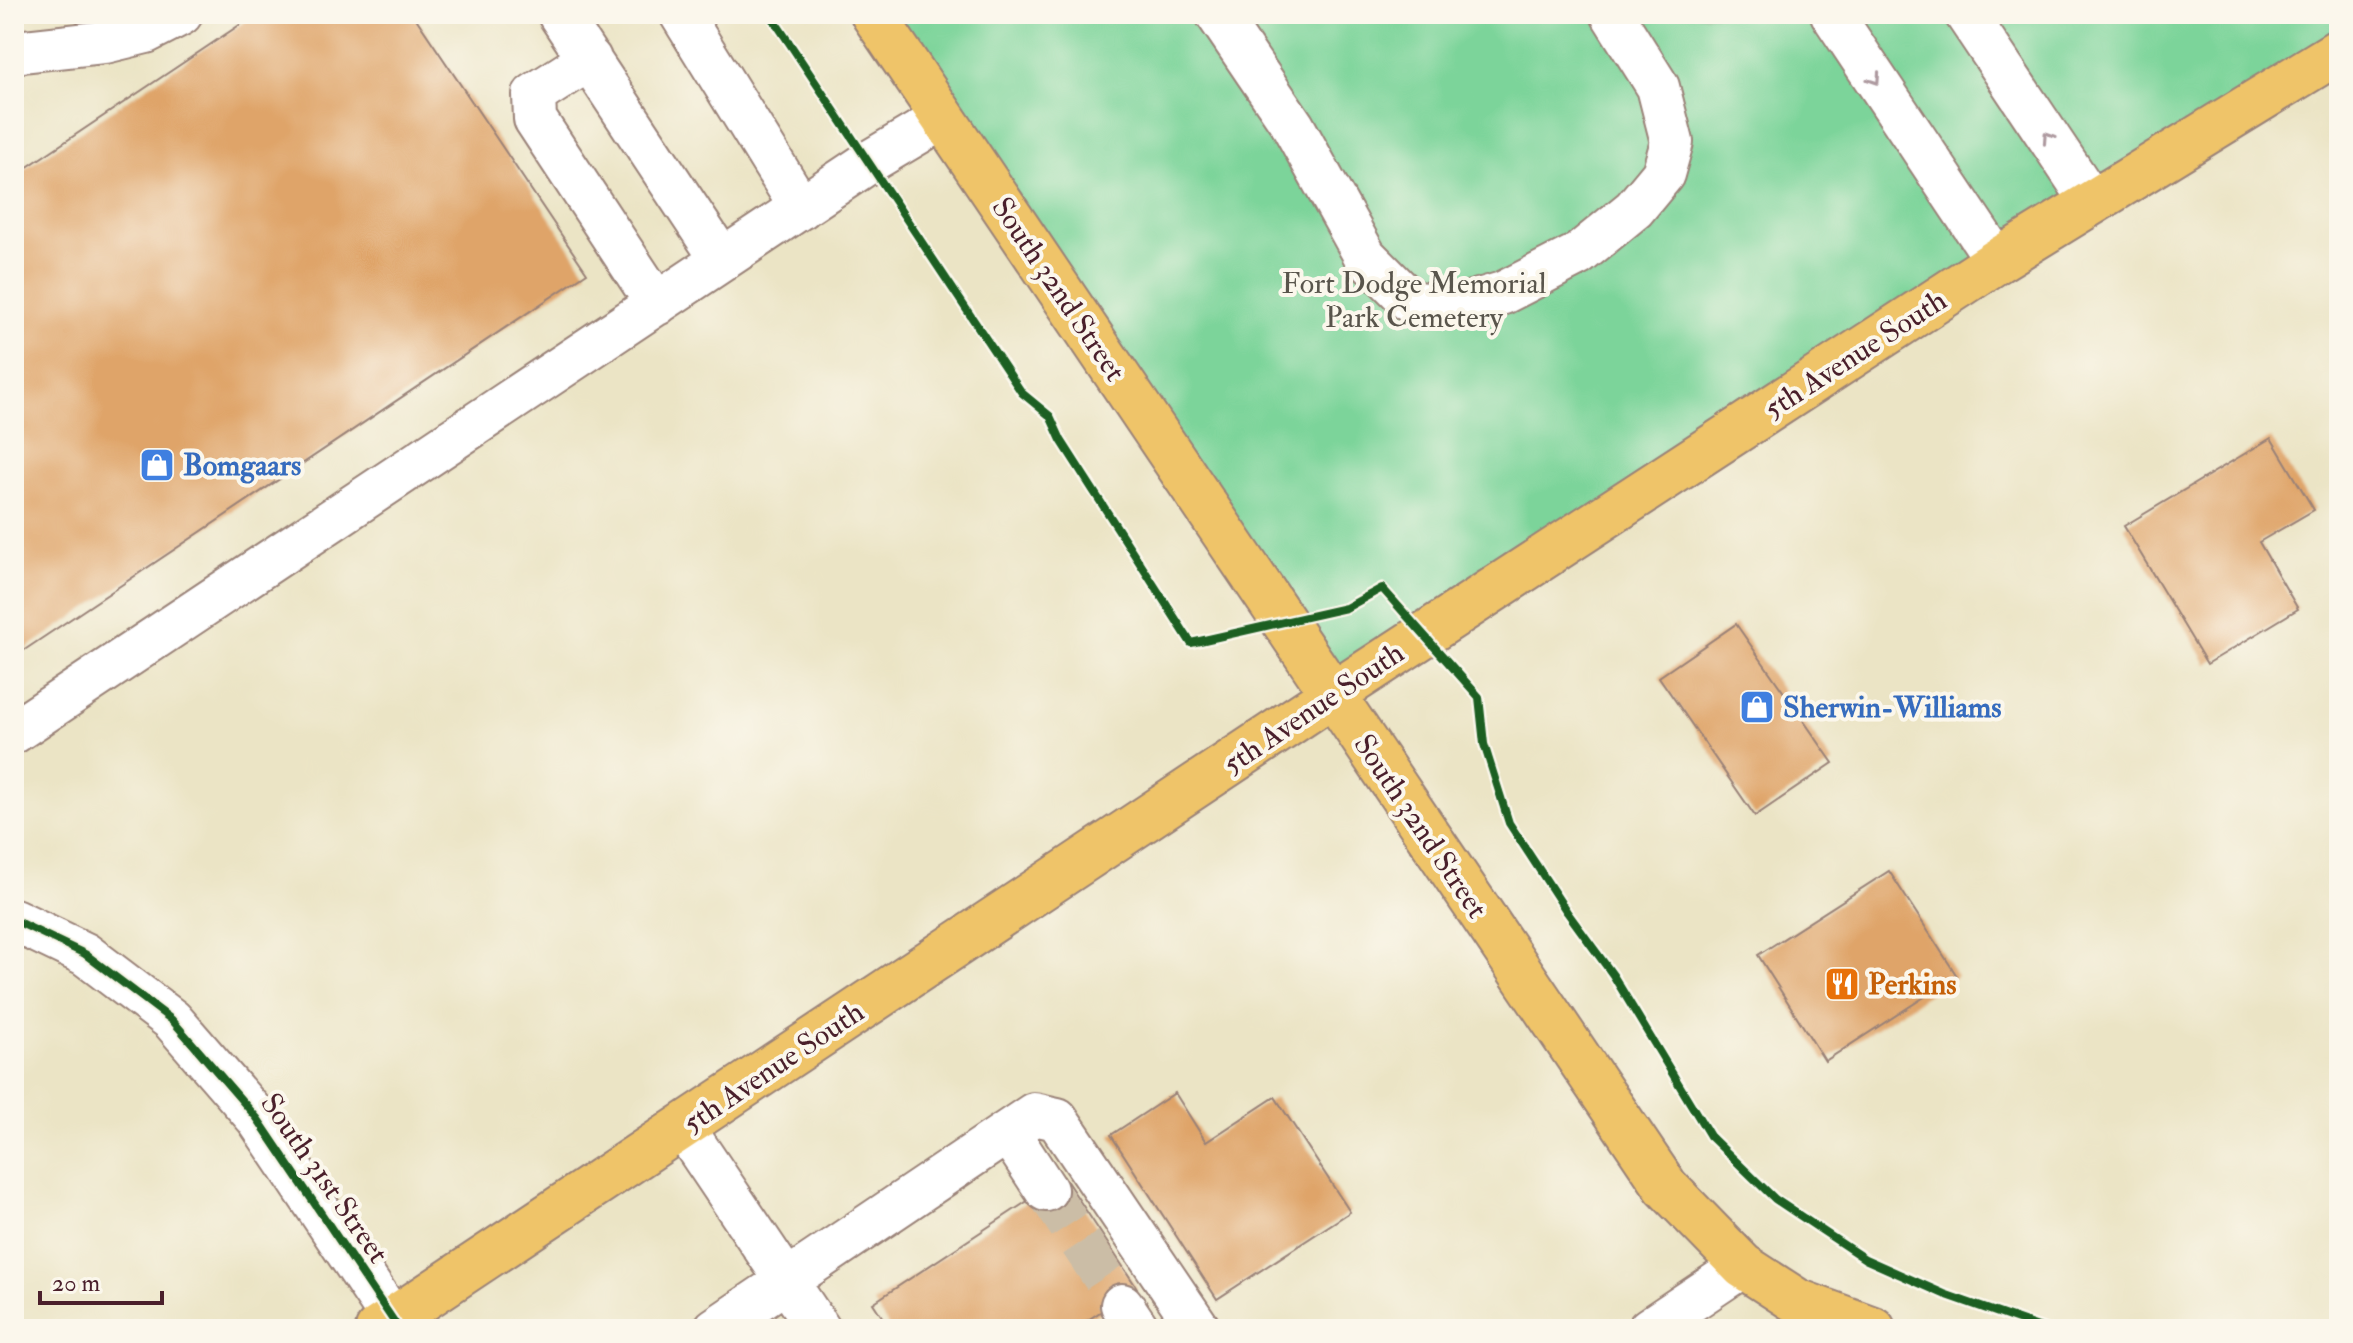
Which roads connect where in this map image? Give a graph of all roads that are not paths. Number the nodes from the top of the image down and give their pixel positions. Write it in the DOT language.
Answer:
graph roads {
  1 [pos="181,14"];
  2 [pos="559,14"];
  3 [pos="681,14"];
  4 [pos="873,14"];
  5 [pos="1217,14"];
  6 [pos="1612,14"];
  7 [pos="1832,14"];
  8 [pos="1966,14"];
  9 [pos="2339,51"];
  10 [pos="14,52"];
  11 [pos="590,59"];
  12 [pos="943,118"];
  13 [pos="2092,202"];
  14 [pos="801,208"];
  15 [pos="722,260"];
  16 [pos="1997,261"];
  17 [pos="657,304"];
  18 [pos="1332,695"];
  19 [pos="14,732"];
  20 [pos="14,920"];
  21 [pos="683,1127"];
  22 [pos="1008,1132"];
  23 [pos="1046,1190"];
  24 [pos="1743,1266"];
  25 [pos="786,1281"];
  26 [pos="390,1326"];
  27 [pos="715,1329"];
  28 [pos="819,1329"];
  29 [pos="1199,1329"];
  30 [pos="1649,1329"];
  31 [pos="1873,1329"];
  1 -- 10 [label="street"];
  2 -- 11 [label="street"];
  3 -- 14 [label="street"];
  4 -- 12 [label="main road, South 32nd Street"];
  5 -- 6 [label="street"];
  7 -- 16 [label="street, one-way"];
  13 -- 8 [label="street, one-way"];
  9 -- 13 [label="main road, 5th Avenue South"];
  11 -- 15 [label="street"];
  11 -- 17 [label="street"];
  12 -- 14 [label="street"];
  12 -- 18 [label="main road, South 32nd Street"];
  13 -- 16 [label="main road, 5th Avenue South"];
  14 -- 15 [label="street"];
  15 -- 17 [label="street"];
  16 -- 18 [label="main road, 5th Avenue South"];
  17 -- 19 [label="street"];
  18 -- 21 [label="main road, 5th Avenue South"];
  18 -- 24 [label="main road, South 32nd Street"];
  20 -- 26 [label="street, South 31st Street"];
  21 -- 25 [label="street"];
  21 -- 26 [label="main road, 5th Avenue South"];
  22 -- 23 [label="street"];
  22 -- 25 [label="street"];
  22 -- 29 [label="street"];
  24 -- 30 [label="street"];
  24 -- 31 [label="main road, South 32nd Street"];
  25 -- 27 [label="street"];
  25 -- 28 [label="street"];
}
